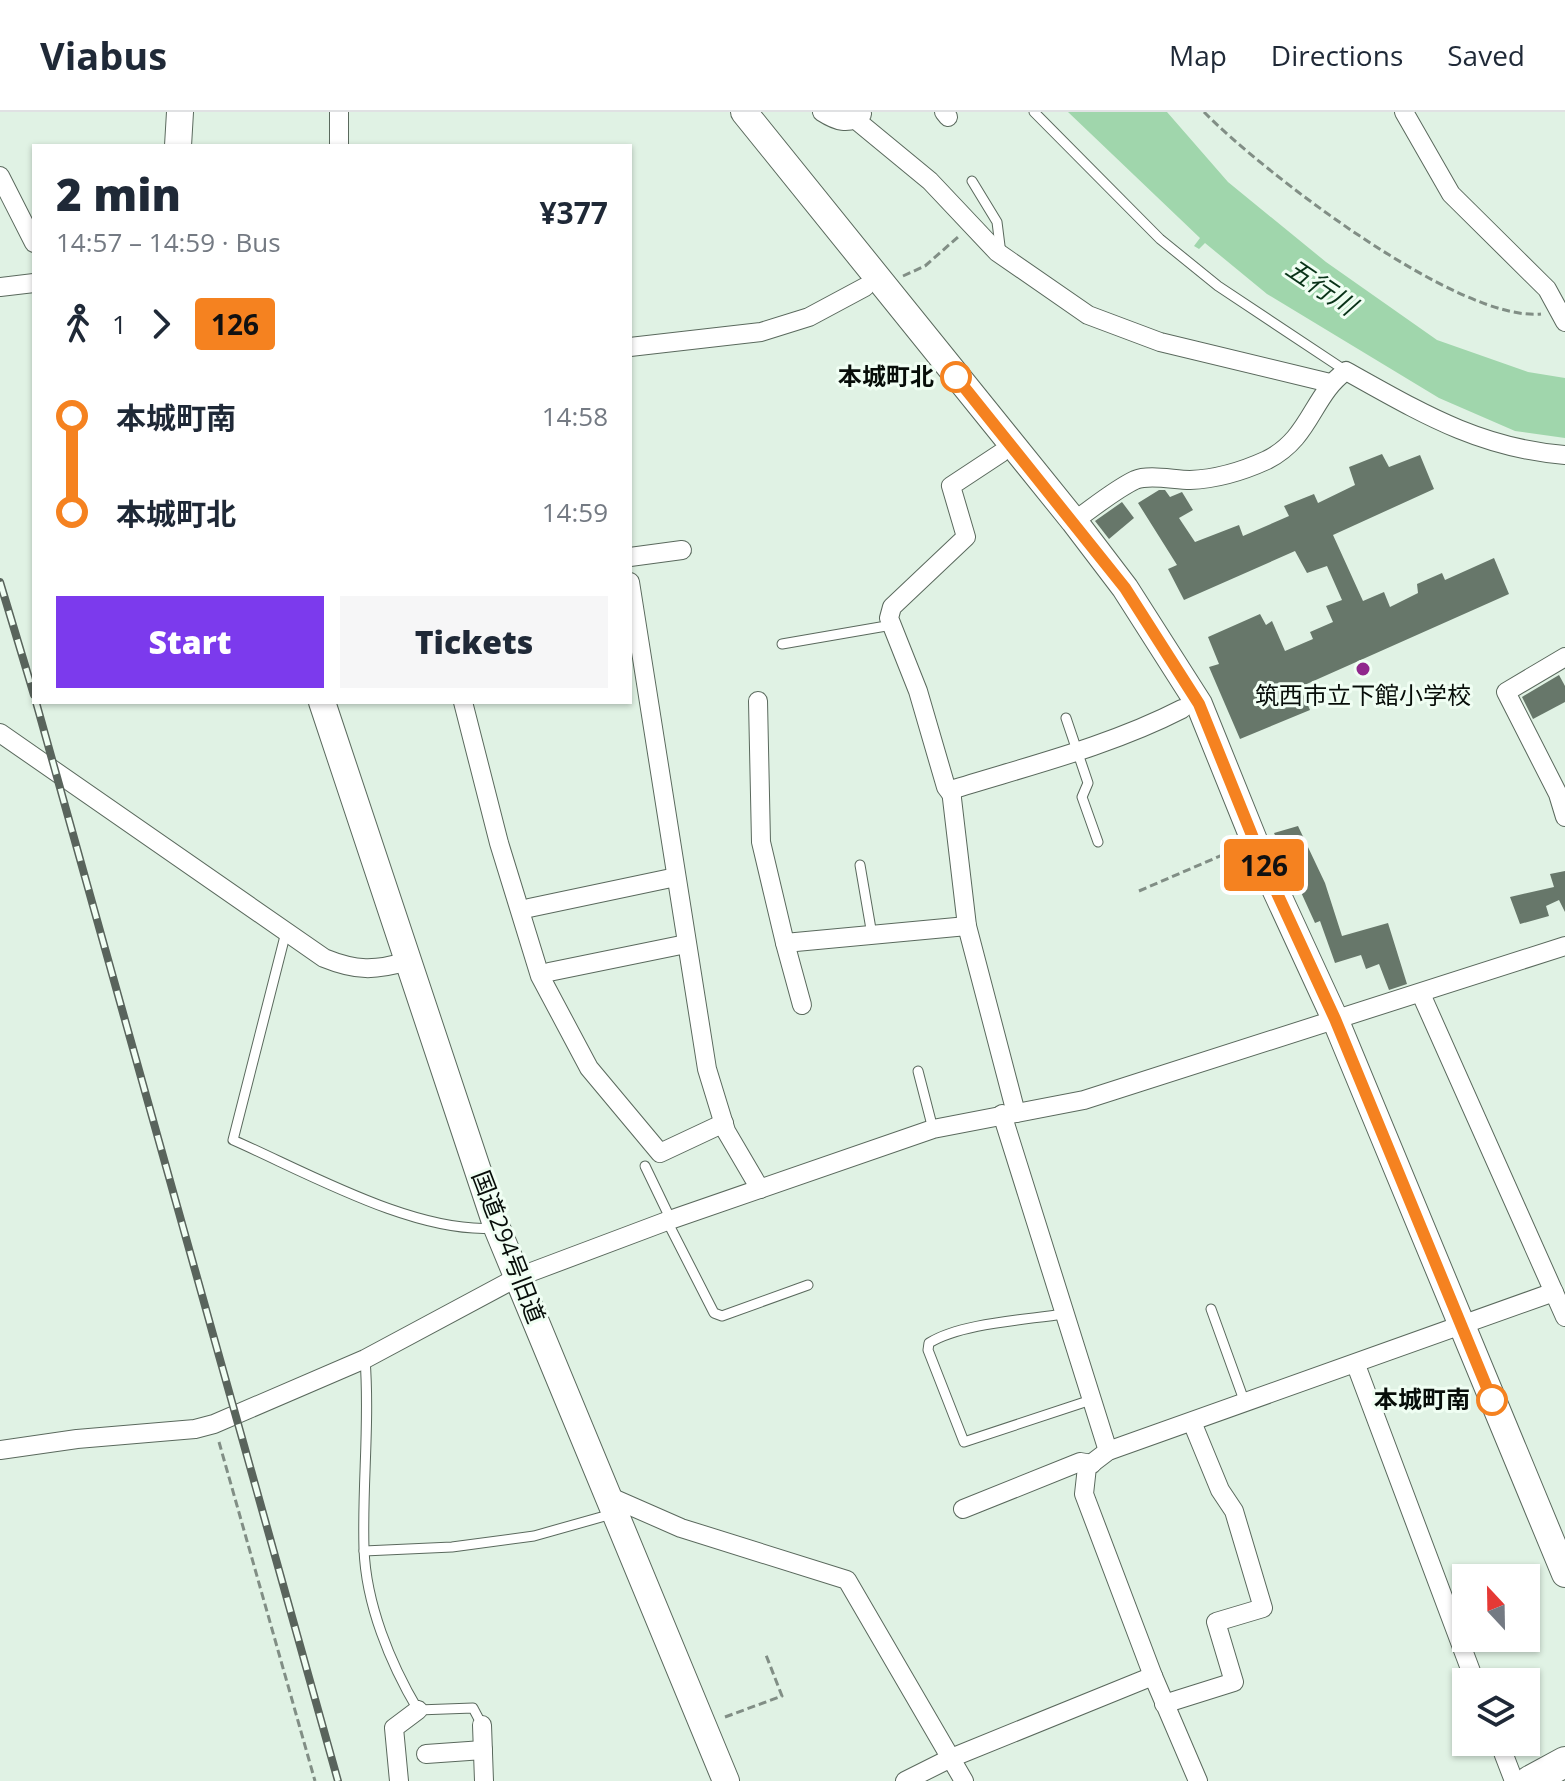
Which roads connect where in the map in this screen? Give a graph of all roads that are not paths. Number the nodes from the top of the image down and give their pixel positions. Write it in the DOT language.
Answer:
graph roads {
  1 [pos="339,112"];
  2 [pos="744,112"];
  3 [pos="822,112"];
  4 [pos="1034,112"];
  5 [pos="1404,112"];
  6 [pos="177,113"];
  7 [pos="860,116"];
  8 [pos="178,144"];
  9 [pos="339,144"];
  10 [pos="0,176"];
  11 [pos="972,181"];
  12 [pos="32,239"];
  13 [pos="1001,256"];
  14 [pos="1565,282"];
  15 [pos="32,283"];
  16 [pos="0,287"];
  17 [pos="865,287"];
  18 [pos="1547,289"];
  19 [pos="1562,317"];
  20 [pos="632,347"];
  21 [pos="1346,371"];
  22 [pos="1330,383"];
  23 [pos="1001,453"];
  24 [pos="1565,455"];
  25 [pos="1074,521"];
  26 [pos="682,550"];
  27 [pos="632,557"];
  28 [pos="632,609"];
  29 [pos="892,625"];
  30 [pos="782,644"];
  31 [pos="1565,657"];
  32 [pos="637,675"];
  33 [pos="758,701"];
  34 [pos="323,704"];
  35 [pos="464,704"];
  36 [pos="1182,709"];
  37 [pos="1066,718"];
  38 [pos="0,733"];
  39 [pos="1075,751"];
  40 [pos="952,795"];
  41 [pos="1565,817"];
  42 [pos="1098,842"];
  43 [pos="860,865"];
  44 [pos="676,877"];
  45 [pos="529,908"];
  46 [pos="967,926"];
  47 [pos="286,932"];
  48 [pos="872,935"];
  49 [pos="785,943"];
  50 [pos="686,944"];
  51 [pos="1565,946"];
  52 [pos="408,961"];
  53 [pos="549,972"];
  54 [pos="1421,994"];
  55 [pos="802,1005"];
  56 [pos="1335,1019"];
  57 [pos="918,1071"];
  58 [pos="1009,1113"];
  59 [pos="724,1123"];
  60 [pos="933,1129"];
  61 [pos="645,1166"];
  62 [pos="760,1189"];
  63 [pos="669,1221"];
  64 [pos="497,1228"];
  65 [pos="518,1277"];
  66 [pos="808,1285"];
  67 [pos="1554,1292"];
  68 [pos="1211,1309"];
  69 [pos="1063,1314"];
  70 [pos="1565,1317"];
  71 [pos="1462,1327"];
  72 [pos="365,1359"];
  73 [pos="1356,1365"];
  74 [pos="1091,1400"];
  75 [pos="1245,1403"];
  76 [pos="1192,1422"];
  77 [pos="0,1450"];
  78 [pos="1108,1451"];
  79 [pos="1092,1464"];
  80 [pos="612,1504"];
  81 [pos="963,1509"];
  82 [pos="364,1551"];
  83 [pos="1565,1574"];
  84 [pos="1470,1668"];
  85 [pos="1153,1676"];
  86 [pos="1164,1704"];
  87 [pos="418,1710"];
  88 [pos="482,1725"];
  89 [pos="483,1750"];
  90 [pos="426,1754"];
  91 [pos="1504,1756"];
  92 [pos="951,1758"];
  93 [pos="1565,1762"];
  94 [pos="399,1781"];
  95 [pos="484,1781"];
  96 [pos="726,1781"];
  97 [pos="905,1781"];
  98 [pos="964,1781"];
  99 [pos="1198,1781"];
  100 [pos="1514,1781"];
  101 [pos="1530,1781"];
  1 -- 9 [label="street"];
  2 -- 25 [label="street"];
  3 -- 7 [label="street"];
  4 -- 21 [label="lane"];
  5 -- 18 [label="street"];
  6 -- 8 [label="street"];
  7 -- 13 [label="street"];
  10 -- 12 [label="street"];
  11 -- 13 [label="lane"];
  13 -- 22 [label="street"];
  14 -- 18 [label="street"];
  15 -- 16 [label="street"];
  17 -- 20 [label="street"];
  18 -- 19 [label="street"];
  21 -- 22 [label="street"];
  21 -- 24 [label="street"];
  22 -- 25 [label="street"];
  23 -- 29 [label="street"];
  25 -- 56 [label="street"];
  26 -- 27 [label="street"];
  28 -- 32 [label="street"];
  29 -- 30 [label="lane"];
  29 -- 40 [label="street"];
  31 -- 41 [label="street"];
  32 -- 44 [label="street"];
  33 -- 49 [label="street"];
  34 -- 52 [label="street, 国道294号旧道"];
  35 -- 59 [label="street"];
  36 -- 39 [label="street"];
  37 -- 39 [label="lane"];
  38 -- 47 [label="street"];
  39 -- 40 [label="street"];
  39 -- 42 [label="lane"];
  40 -- 46 [label="street"];
  43 -- 48 [label="lane"];
  44 -- 45 [label="street"];
  44 -- 50 [label="street"];
  46 -- 48 [label="street"];
  46 -- 58 [label="street"];
  47 -- 52 [label="street"];
  47 -- 64 [label="lane"];
  48 -- 49 [label="street"];
  49 -- 55 [label="street"];
  50 -- 53 [label="street"];
  50 -- 59 [label="street"];
  51 -- 54 [label="street"];
  52 -- 64 [label="street, 国道294号旧道"];
  54 -- 56 [label="street"];
  54 -- 67 [label="street"];
  56 -- 58 [label="street"];
  56 -- 71 [label="street"];
  57 -- 60 [label="lane"];
  58 -- 60 [label="street"];
  58 -- 69 [label="street"];
  59 -- 62 [label="street"];
  60 -- 62 [label="street"];
  61 -- 63 [label="lane"];
  62 -- 63 [label="street"];
  63 -- 65 [label="street"];
  63 -- 66 [label="lane"];
  64 -- 65 [label="street, 国道294号旧道"];
  65 -- 72 [label="street"];
  65 -- 80 [label="street, 国道294号旧道"];
  67 -- 70 [label="street"];
  67 -- 71 [label="street"];
  68 -- 75 [label="lane"];
  69 -- 74 [label="street"];
  69 -- 74 [label="lane"];
  71 -- 73 [label="street"];
  71 -- 83 [label="street"];
  72 -- 77 [label="street"];
  72 -- 82 [label="lane"];
  73 -- 75 [label="street"];
  73 -- 84 [label="street"];
  74 -- 78 [label="street"];
  75 -- 76 [label="street"];
  76 -- 78 [label="street"];
  76 -- 86 [label="street"];
  78 -- 79 [label="street"];
  79 -- 81 [label="street"];
  79 -- 85 [label="street"];
  80 -- 82 [label="lane"];
  80 -- 92 [label="street"];
  80 -- 96 [label="street, 国道294号旧道"];
  82 -- 87 [label="lane"];
  85 -- 86 [label="street"];
  85 -- 92 [label="street"];
  86 -- 99 [label="street"];
  87 -- 88 [label="lane"];
  87 -- 94 [label="street"];
  88 -- 89 [label="street"];
  89 -- 90 [label="street"];
  89 -- 95 [label="street"];
  91 -- 100 [label="street"];
  92 -- 97 [label="street"];
  92 -- 98 [label="street"];
  93 -- 101 [label="main road"];
}
